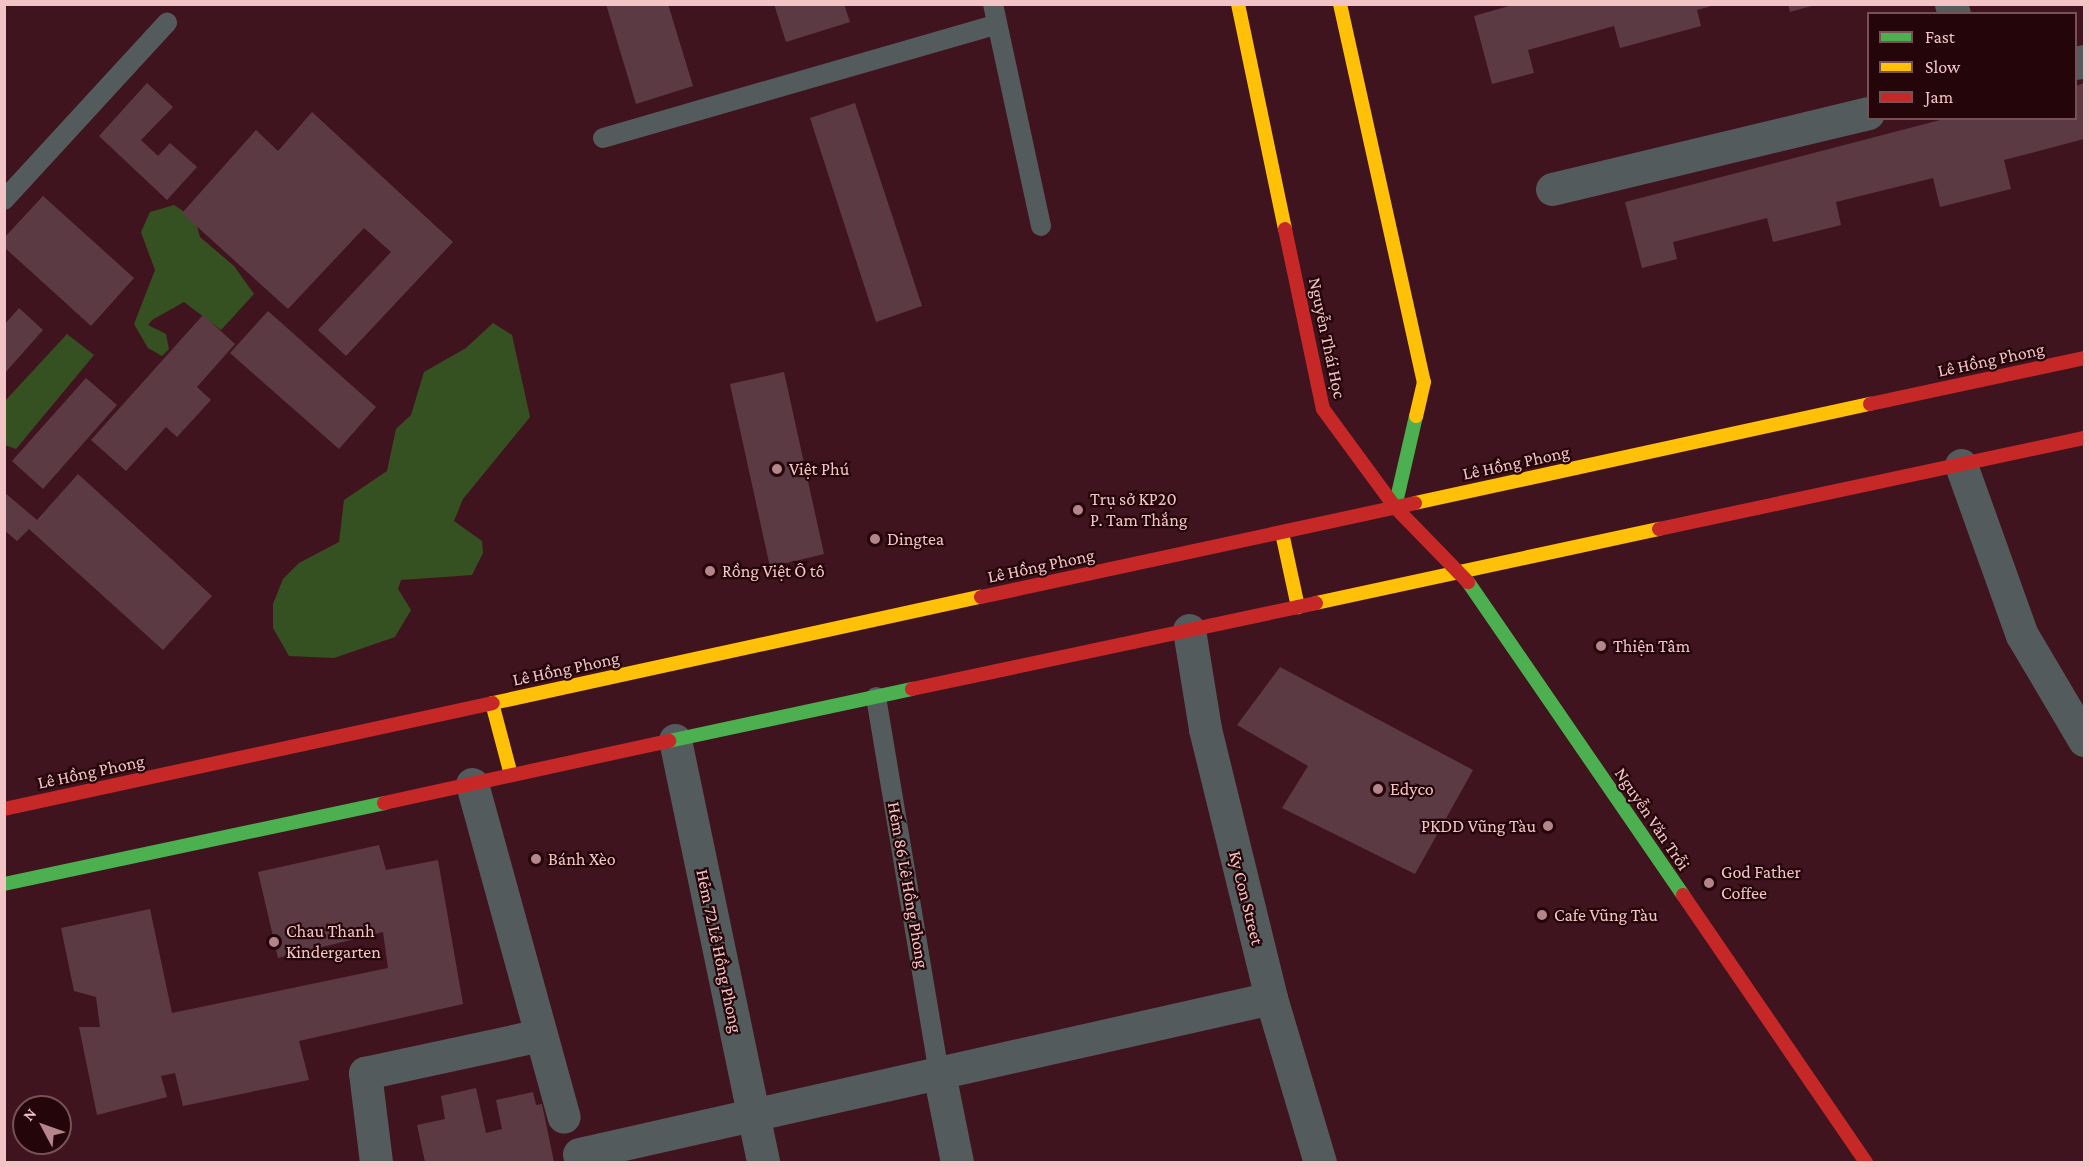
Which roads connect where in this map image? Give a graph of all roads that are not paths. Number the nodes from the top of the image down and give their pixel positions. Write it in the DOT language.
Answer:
graph roads {
  1 [pos="993,4"];
  2 [pos="1238,4"];
  3 [pos="1340,4"];
  4 [pos="167,23"];
  5 [pos="997,24"];
  6 [pos="1867,113"];
  7 [pos="603,138"];
  8 [pos="1552,189"];
  9 [pos="4,200"];
  10 [pos="1041,226"];
  11 [pos="2085,358"];
  12 [pos="2085,438"];
  13 [pos="1961,465"];
  14 [pos="1395,507"];
  15 [pos="1282,532"];
  16 [pos="1461,572"];
  17 [pos="1298,607"];
  18 [pos="1189,630"];
  19 [pos="876,697"];
  20 [pos="492,703"];
  21 [pos="675,740"];
  22 [pos="2085,740"];
  23 [pos="511,775"];
  24 [pos="472,784"];
  25 [pos="4,809"];
  26 [pos="4,884"];
  27 [pos="1271,998"];
  28 [pos="541,1035"];
  29 [pos="939,1073"];
  30 [pos="753,1115"];
  31 [pos="564,1117"];
  32 [pos="579,1154"];
  33 [pos="376,1162"];
  34 [pos="763,1162"];
  35 [pos="957,1162"];
  36 [pos="1320,1162"];
  37 [pos="1866,1162"];
  1 -- 5 [label="lane"];
  2 -- 14 [label="main road, Nguyễn Thái Học"];
  3 -- 14 [label="main road"];
  4 -- 9 [label="lane"];
  5 -- 7 [label="lane"];
  5 -- 10 [label="lane"];
  6 -- 8 [label="street"];
  11 -- 14 [label="main road, Lê Hồng Phong"];
  12 -- 13 [label="main road"];
  13 -- 16 [label="main road"];
  13 -- 22 [label="street"];
  14 -- 15 [label="main road, Lê Hồng Phong"];
  14 -- 16 [label="main road, Nguyễn Văn Trỗi"];
  15 -- 17 [label="main road"];
  15 -- 20 [label="main road, Lê Hồng Phong"];
  16 -- 17 [label="main road"];
  16 -- 37 [label="main road, Nguyễn Văn Trỗi"];
  17 -- 18 [label="main road"];
  18 -- 19 [label="main road"];
  18 -- 27 [label="street, Ky Con Street"];
  19 -- 21 [label="main road"];
  19 -- 29 [label="lane, Hẻm 86 Lê Hồng Phong"];
  20 -- 23 [label="main road"];
  20 -- 25 [label="main road, Lê Hồng Phong"];
  21 -- 23 [label="main road"];
  21 -- 30 [label="street, Hẻm 72 Lê Hồng Phong"];
  23 -- 24 [label="main road"];
  24 -- 26 [label="main road"];
  24 -- 28 [label="street"];
  27 -- 29 [label="street"];
  27 -- 36 [label="street, Ky Con Street"];
  28 -- 31 [label="street"];
  28 -- 33 [label="street"];
  29 -- 30 [label="street"];
  29 -- 35 [label="street"];
  30 -- 32 [label="street"];
  30 -- 34 [label="street, Hẻm 72 Lê Hồng Phong"];
}
